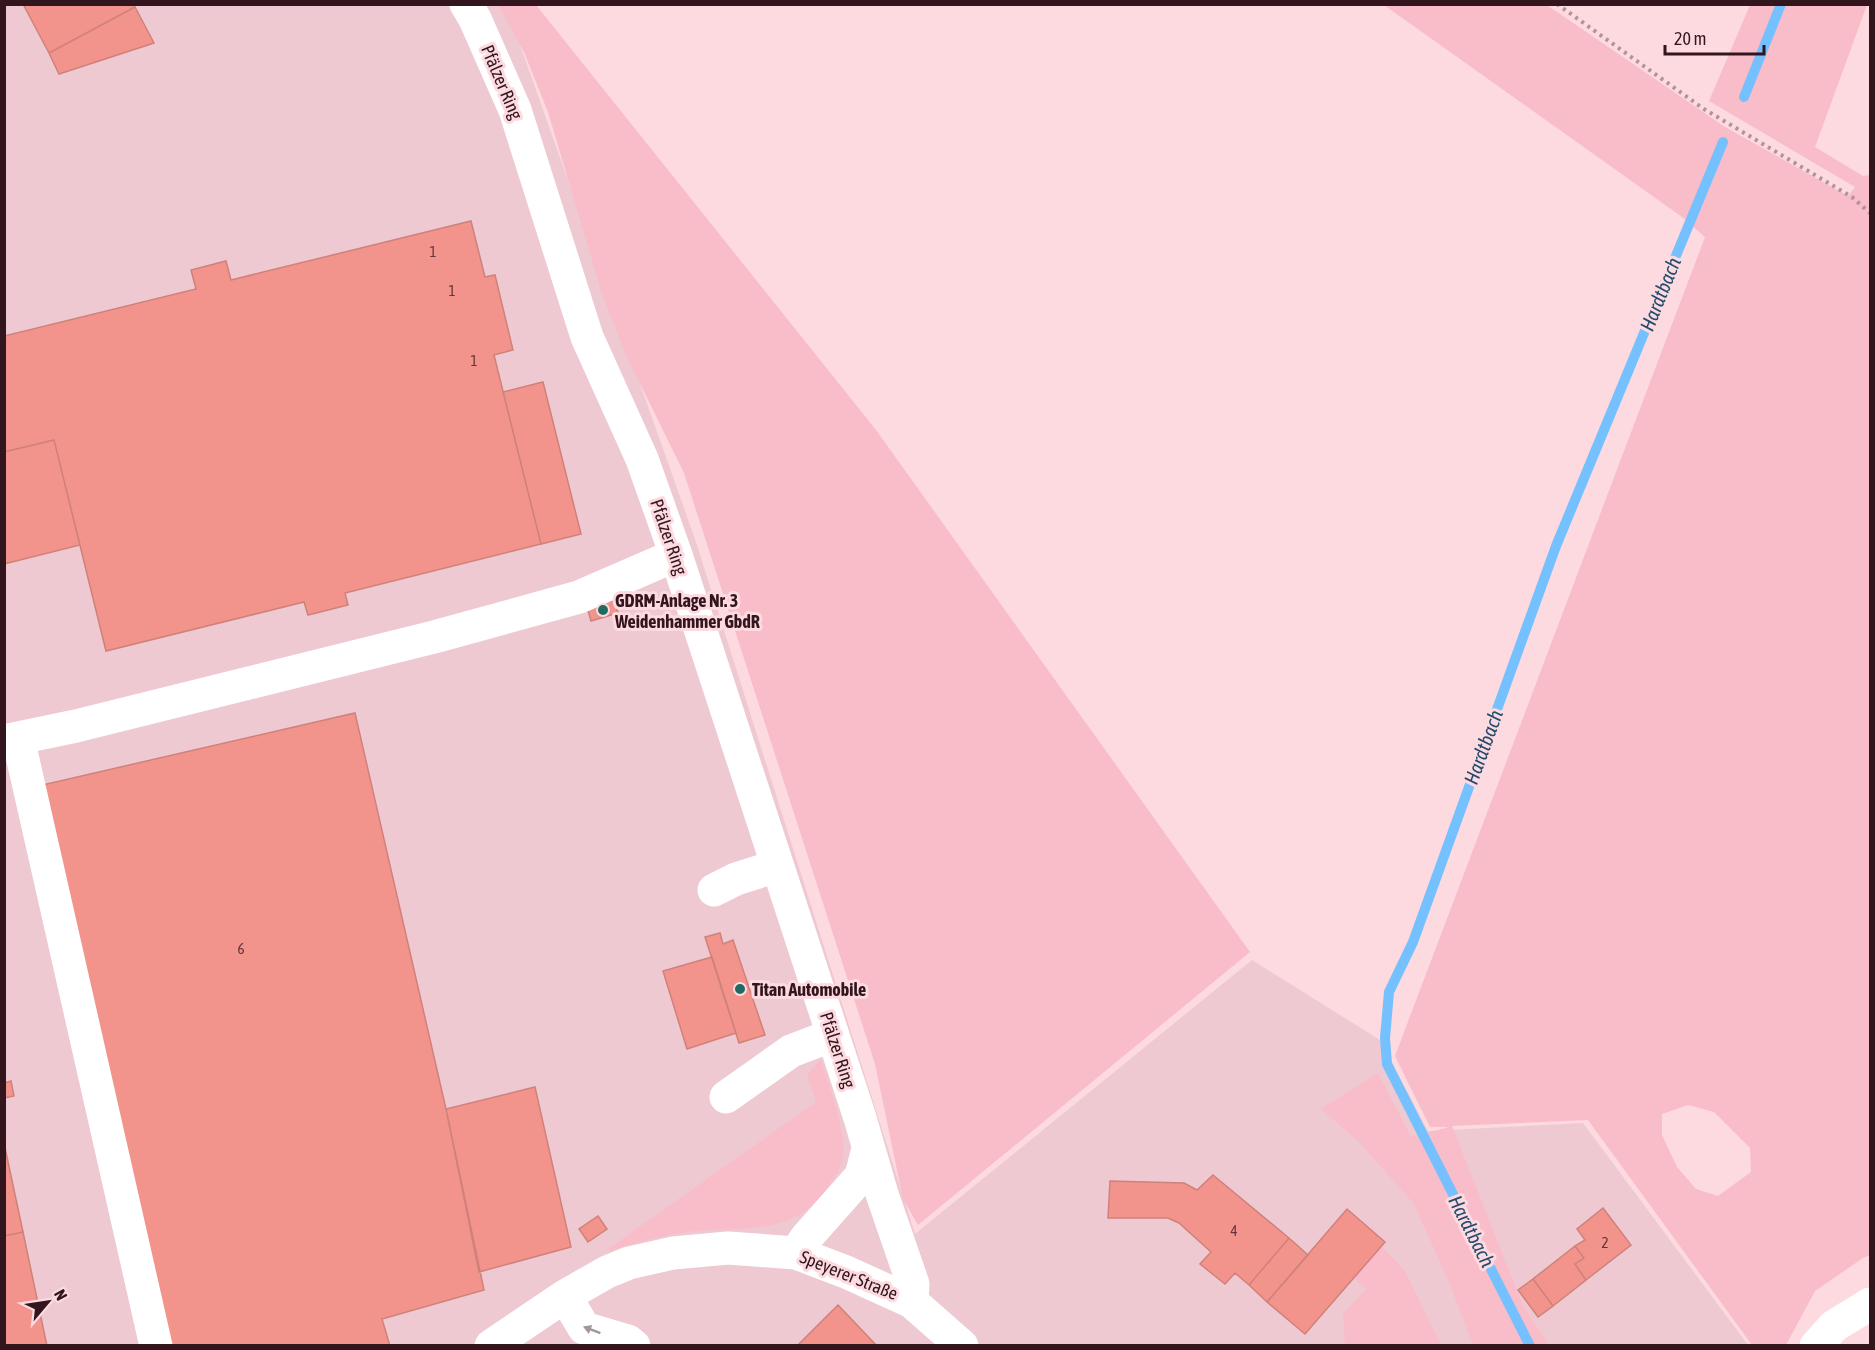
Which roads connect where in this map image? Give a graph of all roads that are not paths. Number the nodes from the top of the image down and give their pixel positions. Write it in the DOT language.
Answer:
graph roads {
  1 [pos="466,4"];
  2 [pos="676,555"];
  3 [pos="11,740"];
  4 [pos="777,866"];
  5 [pos="714,890"];
  6 [pos="833,1035"];
  7 [pos="726,1097"];
  8 [pos="868,1149"];
  9 [pos="796,1253"];
  10 [pos="565,1296"];
  11 [pos="912,1302"];
  12 [pos="1870,1304"];
  13 [pos="156,1346"];
  14 [pos="491,1346"];
  15 [pos="634,1346"];
  16 [pos="962,1346"];
  17 [pos="1816,1346"];
  1 -- 2 [label="street, Pfälzer Ring"];
  2 -- 3 [label="street"];
  2 -- 4 [label="street, Pfälzer Ring"];
  3 -- 13 [label="street"];
  4 -- 5 [label="street"];
  4 -- 6 [label="street, Pfälzer Ring"];
  6 -- 7 [label="street"];
  6 -- 8 [label="street, Pfälzer Ring"];
  8 -- 9 [label="street"];
  8 -- 11 [label="street, Pfälzer Ring"];
  9 -- 10 [label="street, Speyerer Straße"];
  9 -- 11 [label="street, Speyerer Straße"];
  10 -- 14 [label="street, Speyerer Straße"];
  15 -- 10 [label="street, one-way"];
  11 -- 16 [label="street, Speyerer Straße"];
  12 -- 17 [label="street"];
}
